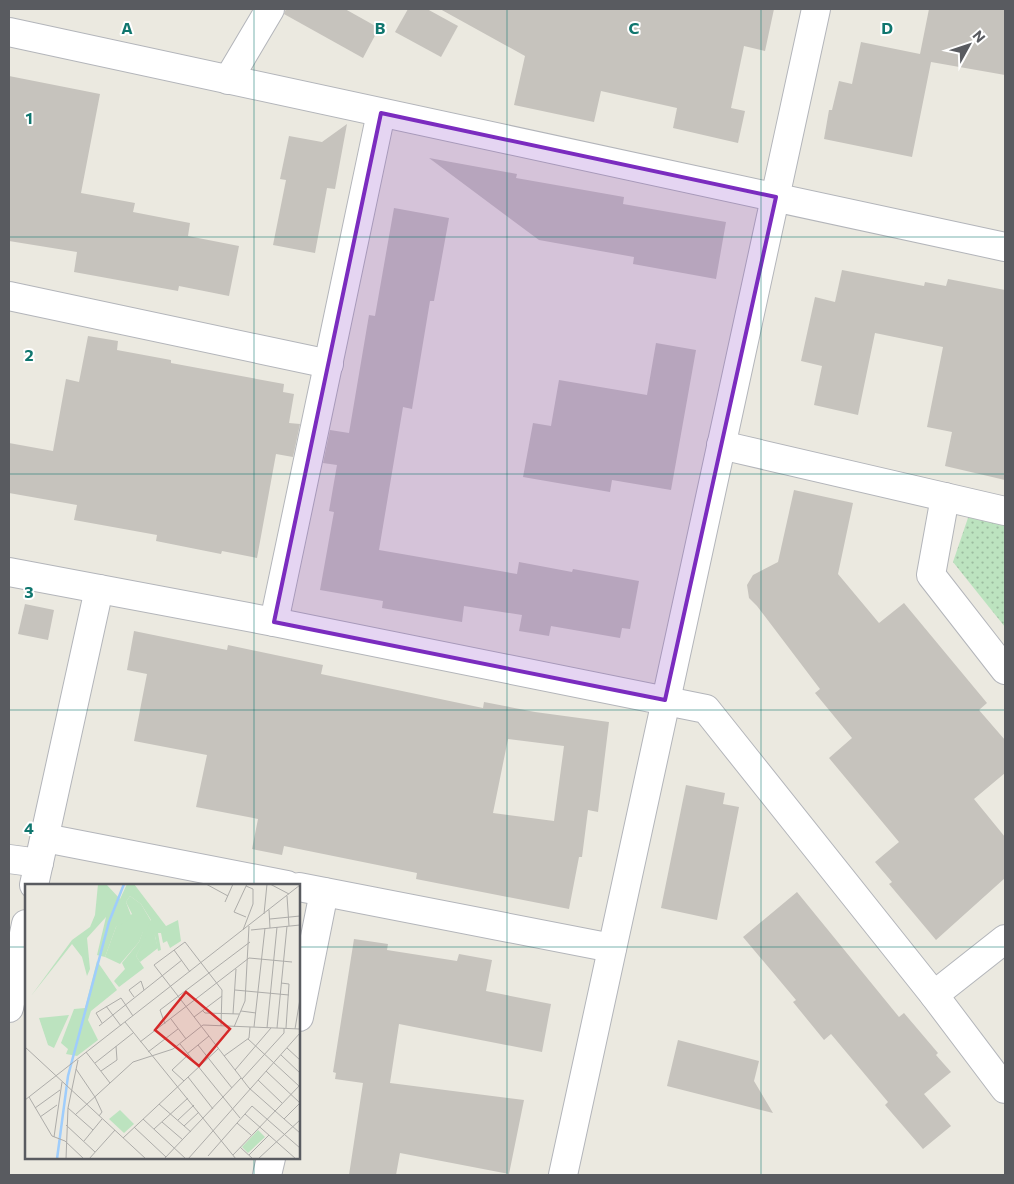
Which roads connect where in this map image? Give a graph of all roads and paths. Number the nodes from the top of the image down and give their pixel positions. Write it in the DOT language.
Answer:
graph roads {
  1 [pos="270,9"];
  2 [pos="816,9"];
  3 [pos="9,32"];
  4 [pos="228,80"];
  5 [pos="381,113"];
  6 [pos="776,196"];
  7 [pos="1005,247"];
  8 [pos="9,296"];
  9 [pos="329,364"];
  10 [pos="721,445"];
  11 [pos="945,497"];
  12 [pos="1005,511"];
  13 [pos="9,572"];
  14 [pos="99,589"];
  15 [pos="274,622"];
  16 [pos="1005,670"];
  17 [pos="665,700"];
  18 [pos="9,859"];
  19 [pos="40,862"];
  20 [pos="276,884"];
  21 [pos="311,890"];
  22 [pos="25,929"];
  23 [pos="1005,939"];
  24 [pos="612,948"];
  25 [pos="934,995"];
  26 [pos="300,1006"];
  27 [pos="9,1008"];
  28 [pos="1005,1089"];
  29 [pos="270,1159"];
  30 [pos="267,1175"];
  31 [pos="563,1175"];
  1 -- 4 [label="street"];
  2 -- 6 [label="street"];
  3 -- 4 [label="street"];
  4 -- 5 [label="street"];
  5 -- 6 [label="street"];
  5 -- 9 [label="street"];
  6 -- 7 [label="street"];
  6 -- 10 [label="street"];
  8 -- 9 [label="street"];
  9 -- 15 [label="street"];
  10 -- 11 [label="street"];
  10 -- 17 [label="street"];
  11 -- 12 [label="street"];
  11 -- 16 [label="street"];
  13 -- 14 [label="street"];
  14 -- 15 [label="street"];
  14 -- 19 [label="street"];
  15 -- 17 [label="street"];
  17 -- 24 [label="street"];
  17 -- 25 [label="street"];
  18 -- 19 [label="street"];
  19 -- 20 [label="street"];
  21 -- 24 [label="street"];
  21 -- 26 [label="street"];
  22 -- 27 [label="street"];
  23 -- 25 [label="street"];
  24 -- 31 [label="street"];
  25 -- 28 [label="street"];
  29 -- 30 [label="street"];
}
